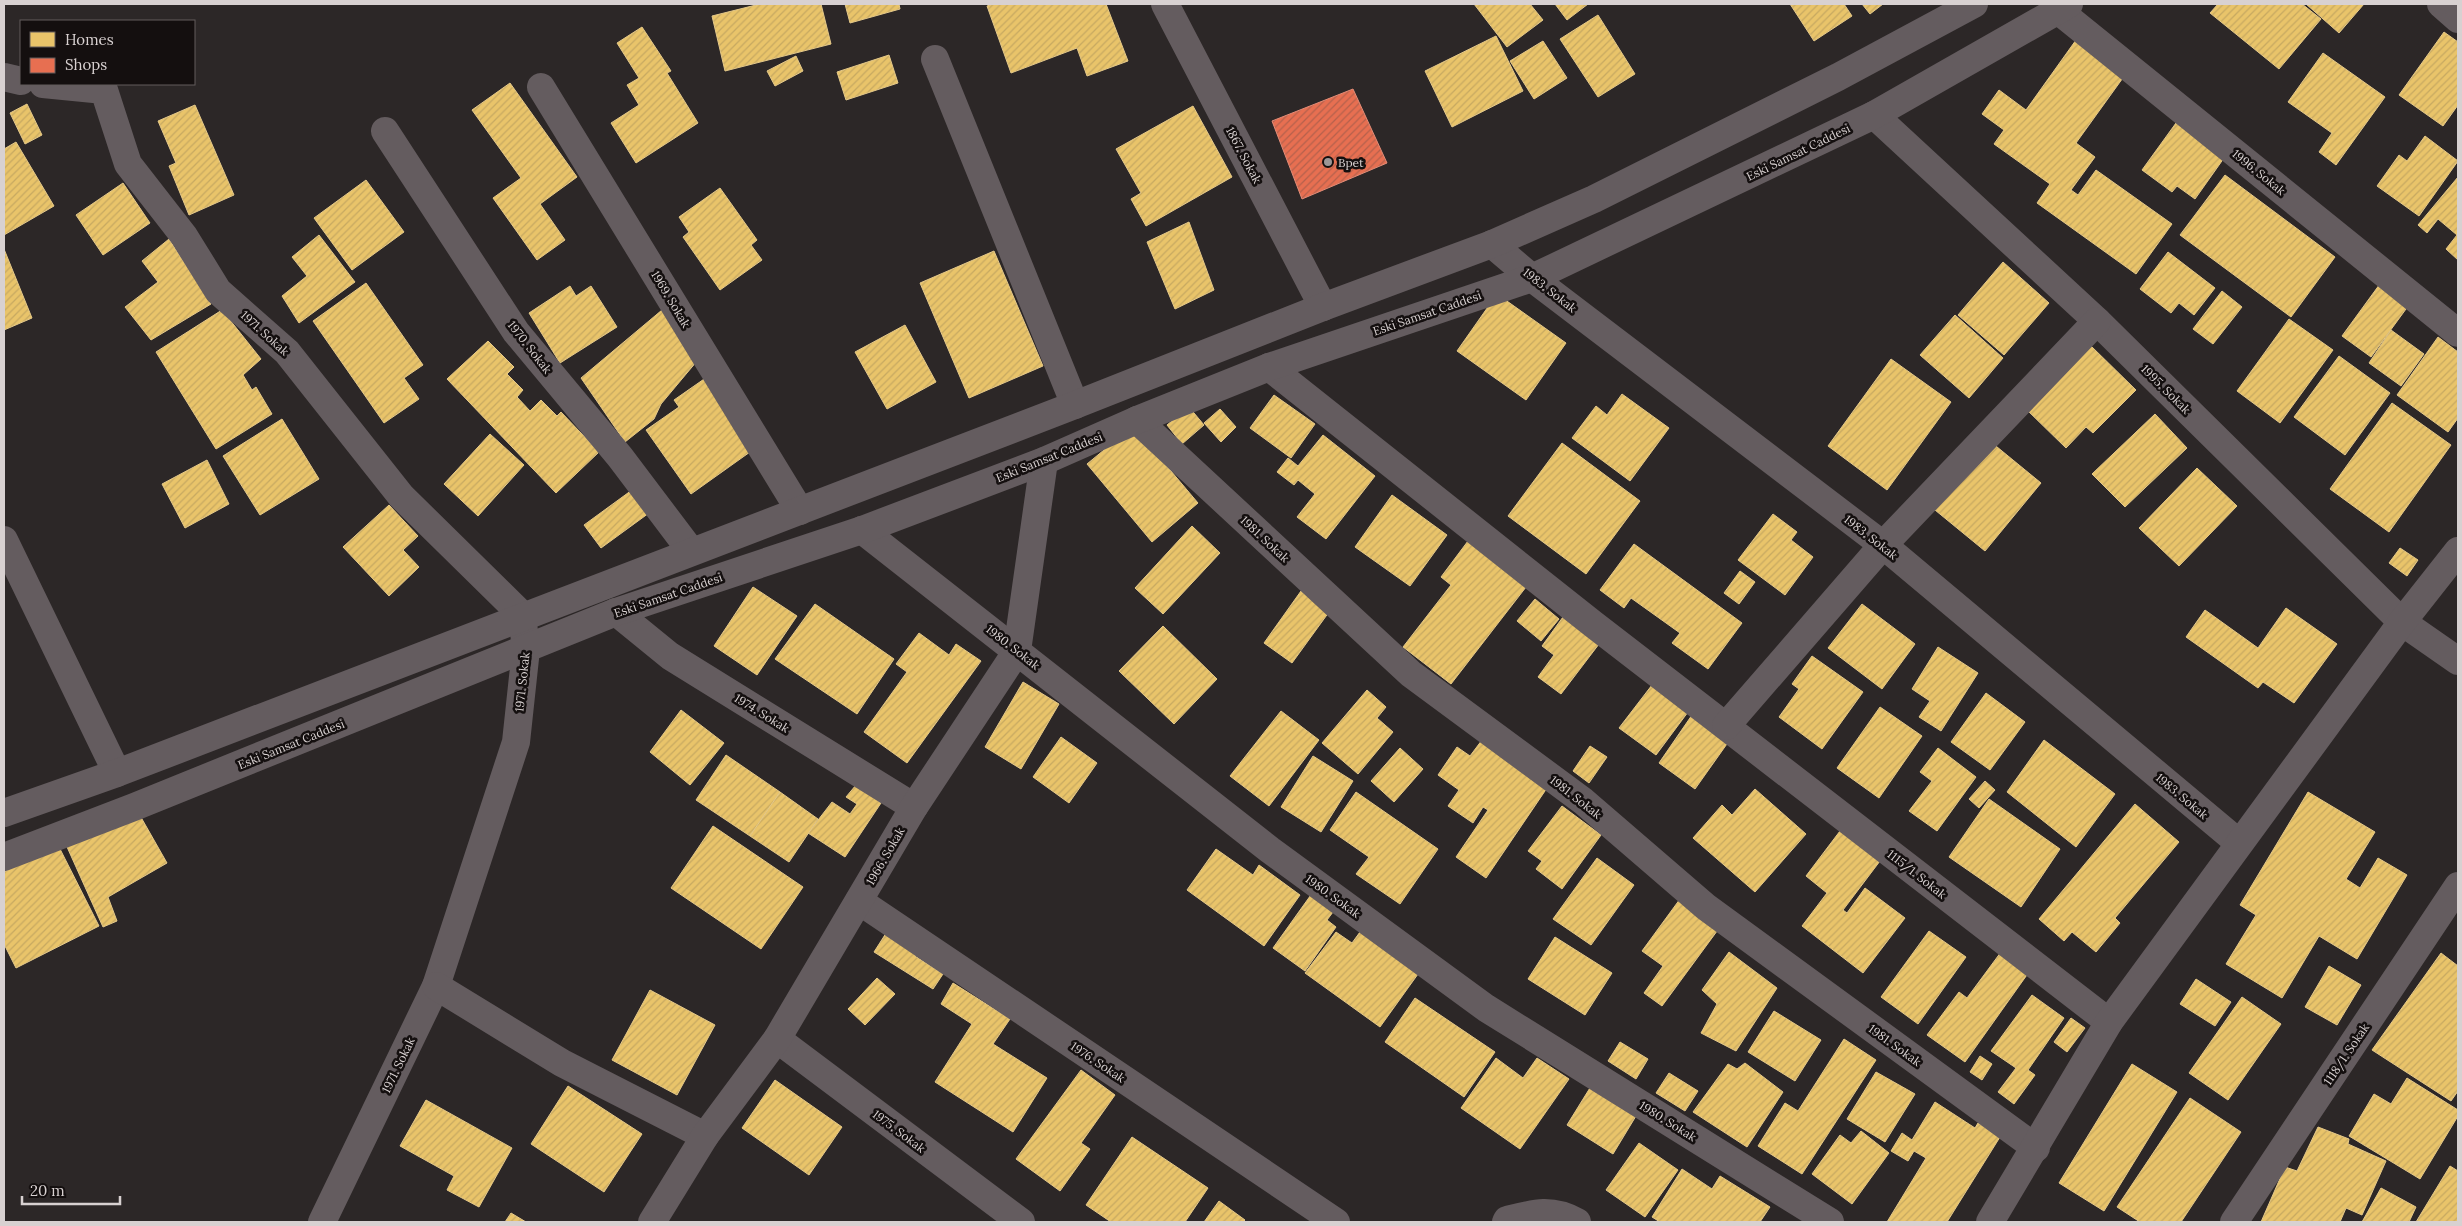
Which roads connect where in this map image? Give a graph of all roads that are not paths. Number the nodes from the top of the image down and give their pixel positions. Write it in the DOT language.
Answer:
graph roads {
  1 [pos="1165,4"];
  2 [pos="1974,4"];
  3 [pos="2441,4"];
  4 [pos="2064,7"];
  5 [pos="2458,19"];
  6 [pos="935,59"];
  7 [pos="4,77"];
  8 [pos="20,81"];
  9 [pos="54,85"];
  10 [pos="541,87"];
  11 [pos="1874,115"];
  12 [pos="386,131"];
  13 [pos="1492,244"];
  14 [pos="1532,278"];
  15 [pos="1324,307"];
  16 [pos="2097,321"];
  17 [pos="2458,333"];
  18 [pos="1269,367"];
  19 [pos="1075,405"];
  20 [pos="1137,420"];
  21 [pos="1044,461"];
  22 [pos="800,511"];
  23 [pos="862,530"];
  24 [pos="4,540"];
  25 [pos="1883,544"];
  26 [pos="691,551"];
  27 [pos="2458,551"];
  28 [pos="616,612"];
  29 [pos="522,615"];
  30 [pos="2402,622"];
  31 [pos="526,649"];
  32 [pos="1017,651"];
  33 [pos="2458,661"];
  34 [pos="1726,726"];
  35 [pos="117,773"];
  36 [pos="914,807"];
  37 [pos="4,814"];
  38 [pos="2239,843"];
  39 [pos="4,857"];
  40 [pos="2458,886"];
  41 [pos="859,902"];
  42 [pos="436,986"];
  43 [pos="2109,1022"];
  44 [pos="777,1039"];
  45 [pos="705,1136"];
  46 [pos="2036,1148"];
  47 [pos="322,1222"];
  48 [pos="652,1222"];
  49 [pos="1021,1222"];
  50 [pos="1336,1222"];
  51 [pos="1506,1222"];
  52 [pos="1577,1222"];
  53 [pos="1830,1222"];
  54 [pos="1990,1222"];
  55 [pos="2234,1222"];
  1 -- 15 [label="street, 1867. Sokak"];
  2 -- 13 [label="street"];
  3 -- 5 [label="street"];
  4 -- 11 [label="street, Eski Samsat Caddesi"];
  4 -- 17 [label="street, 1996. Sokak"];
  6 -- 19 [label="street"];
  7 -- 8 [label="street"];
  9 -- 29 [label="street, 1971. Sokak"];
  10 -- 22 [label="street, 1969. Sokak"];
  11 -- 14 [label="street, Eski Samsat Caddesi"];
  11 -- 16 [label="street, 1995. Sokak"];
  12 -- 26 [label="street, 1970. Sokak"];
  13 -- 14 [label="street, 1983. Sokak"];
  13 -- 15 [label="street"];
  14 -- 18 [label="street, Eski Samsat Caddesi"];
  14 -- 25 [label="street, 1983. Sokak"];
  15 -- 19 [label="street"];
  16 -- 25 [label="street"];
  16 -- 30 [label="street, 1995. Sokak"];
  18 -- 20 [label="street, Eski Samsat Caddesi"];
  18 -- 34 [label="street, 1115/1. Sokak"];
  19 -- 22 [label="street"];
  20 -- 21 [label="street, Eski Samsat Caddesi"];
  20 -- 46 [label="street, 1981. Sokak"];
  21 -- 23 [label="street, Eski Samsat Caddesi"];
  21 -- 32 [label="street, 1966. Sokak"];
  22 -- 26 [label="street"];
  23 -- 28 [label="street, Eski Samsat Caddesi"];
  23 -- 32 [label="street, 1980. Sokak"];
  24 -- 35 [label="street"];
  25 -- 34 [label="street"];
  25 -- 38 [label="street, 1983. Sokak"];
  26 -- 29 [label="street"];
  27 -- 30 [label="street"];
  28 -- 31 [label="street, Eski Samsat Caddesi"];
  28 -- 36 [label="street, 1974. Sokak"];
  29 -- 31 [label="street, 1971. Sokak"];
  29 -- 35 [label="street"];
  30 -- 33 [label="street, 1995. Sokak"];
  30 -- 38 [label="street"];
  31 -- 39 [label="street, Eski Samsat Caddesi"];
  31 -- 42 [label="street, 1971. Sokak"];
  32 -- 36 [label="street, 1966. Sokak"];
  32 -- 53 [label="street, 1980. Sokak"];
  34 -- 43 [label="street, 1115/1. Sokak"];
  35 -- 37 [label="street"];
  36 -- 41 [label="street, 1966. Sokak"];
  38 -- 43 [label="street"];
  40 -- 55 [label="street, 1118/1. Sokak"];
  41 -- 44 [label="street, 1966. Sokak"];
  41 -- 50 [label="street, 1976. Sokak"];
  42 -- 45 [label="street"];
  42 -- 47 [label="street, 1971. Sokak"];
  43 -- 46 [label="street"];
  44 -- 45 [label="street, 1966. Sokak"];
  44 -- 49 [label="street, 1975. Sokak"];
  45 -- 48 [label="street, 1966. Sokak"];
  46 -- 54 [label="street"];
  51 -- 52 [label="street"];
}
